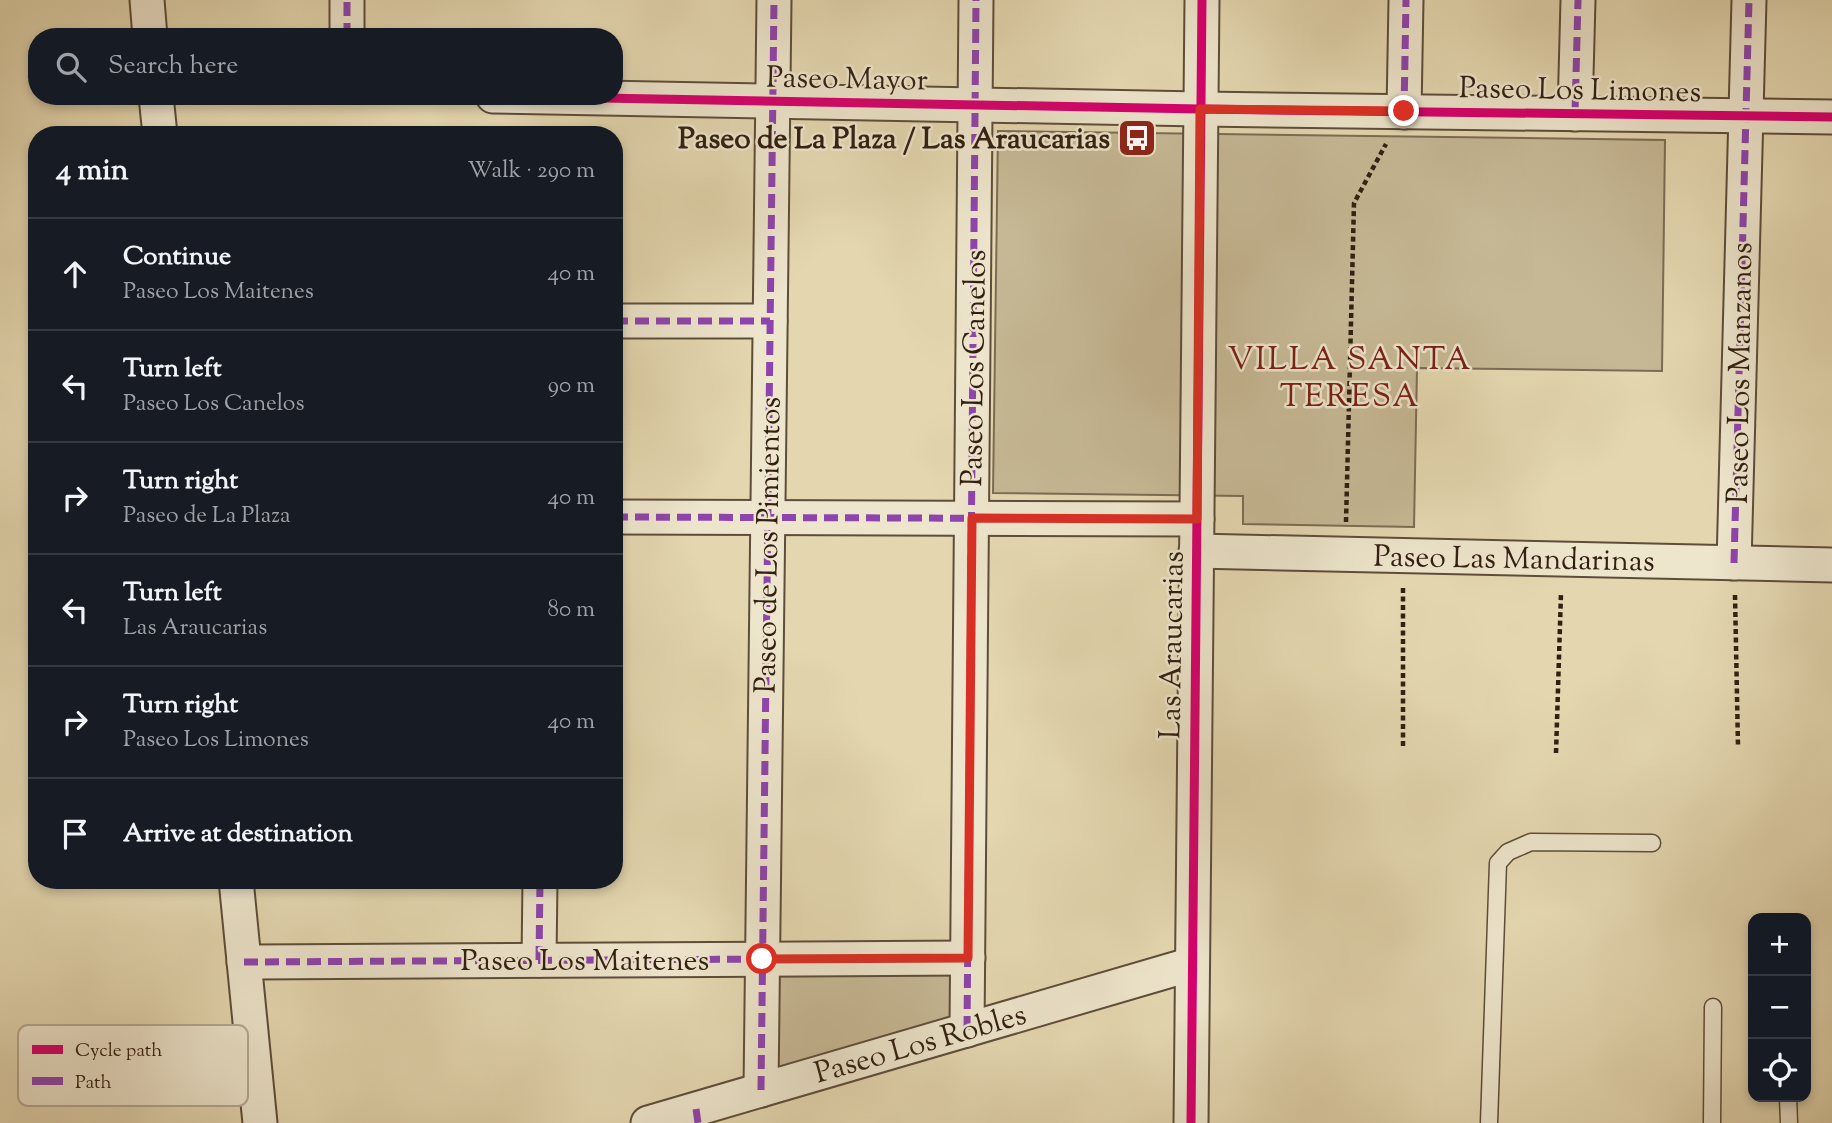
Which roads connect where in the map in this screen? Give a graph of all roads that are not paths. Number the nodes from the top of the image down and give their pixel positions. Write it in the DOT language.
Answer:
graph roads {
  1 [pos="146,0"];
  2 [pos="347,0"];
  3 [pos="774,0"];
  4 [pos="976,0"];
  5 [pos="1202,0"];
  6 [pos="1406,0"];
  7 [pos="1578,0"];
  8 [pos="1749,0"];
  9 [pos="149,28"];
  10 [pos="347,28"];
  11 [pos="623,98"];
  12 [pos="772,101"];
  13 [pos="157,105"];
  14 [pos="975,105"];
  15 [pos="1200,109"];
  16 [pos="1404,111"];
  17 [pos="1575,114"];
  18 [pos="1746,116"];
  19 [pos="1832,117"];
  20 [pos="159,126"];
  21 [pos="623,321"];
  22 [pos="770,321"];
  23 [pos="623,517"];
  24 [pos="767,517"];
  25 [pos="972,518"];
  26 [pos="1197,519"];
  27 [pos="1196,551"];
  28 [pos="1734,563"];
  29 [pos="1832,565"];
  30 [pos="1653,843"];
  31 [pos="237,889"];
  32 [pos="540,889"];
  33 [pos="968,958"];
  34 [pos="762,959"];
  35 [pos="540,960"];
  36 [pos="244,962"];
  37 [pos="1192,964"];
  38 [pos="1713,1007"];
  39 [pos="967,1030"];
  40 [pos="761,1090"];
  41 [pos="1788,1102"];
  42 [pos="697,1116"];
  43 [pos="260,1123"];
  44 [pos="648,1123"];
  45 [pos="1191,1123"];
  46 [pos="1489,1123"];
  47 [pos="1712,1123"];
  48 [pos="1789,1123"];
  1 -- 9 [label="street"];
  2 -- 10 [label="street"];
  3 -- 12 [label="street, Paseo de Los Pimientos"];
  4 -- 14 [label="street, Paseo Los Canelos"];
  5 -- 15 [label="street, Las Araucarias"];
  6 -- 16 [label="street"];
  7 -- 17 [label="street"];
  8 -- 18 [label="street, Paseo Los Manzanos"];
  11 -- 12 [label="street, Paseo Mayor"];
  12 -- 14 [label="street, Paseo Mayor"];
  12 -- 22 [label="street, Paseo de Los Pimientos"];
  13 -- 20 [label="street"];
  14 -- 15 [label="street, Paseo Mayor"];
  14 -- 25 [label="street, Paseo Los Canelos"];
  15 -- 16 [label="street, Paseo Los Limones"];
  15 -- 26 [label="street, Las Araucarias"];
  16 -- 17 [label="street, Paseo Los Limones"];
  17 -- 18 [label="street, Paseo Los Limones"];
  18 -- 19 [label="street, Paseo Los Limones"];
  18 -- 28 [label="street, Paseo Los Manzanos"];
  21 -- 22 [label="street"];
  22 -- 24 [label="street, Paseo de Los Pimientos"];
  23 -- 24 [label="street"];
  24 -- 25 [label="street"];
  24 -- 34 [label="street, Paseo de Los Pimientos"];
  25 -- 26 [label="street"];
  25 -- 33 [label="street, Paseo Los Canelos"];
  26 -- 27 [label="street, Las Araucarias"];
  27 -- 28 [label="street, Paseo Las Mandarinas"];
  27 -- 37 [label="street, Las Araucarias"];
  28 -- 29 [label="street, Paseo Las Mandarinas"];
  30 -- 46 [label="lane"];
  31 -- 36 [label="street"];
  32 -- 35 [label="street"];
  33 -- 34 [label="street, Paseo Los Maitenes"];
  33 -- 39 [label="street, Paseo Los Canelos"];
  34 -- 35 [label="street, Paseo Los Maitenes"];
  34 -- 40 [label="street, Paseo de Los Pimientos"];
  35 -- 36 [label="street, Paseo Los Maitenes"];
  36 -- 43 [label="street"];
  37 -- 39 [label="street, Paseo Los Robles"];
  37 -- 45 [label="street, Las Araucarias"];
  38 -- 47 [label="lane"];
  39 -- 40 [label="street, Paseo Los Robles"];
  40 -- 42 [label="street, Paseo Los Robles"];
  41 -- 48 [label="lane"];
  42 -- 44 [label="street, Paseo Los Robles"];
}
